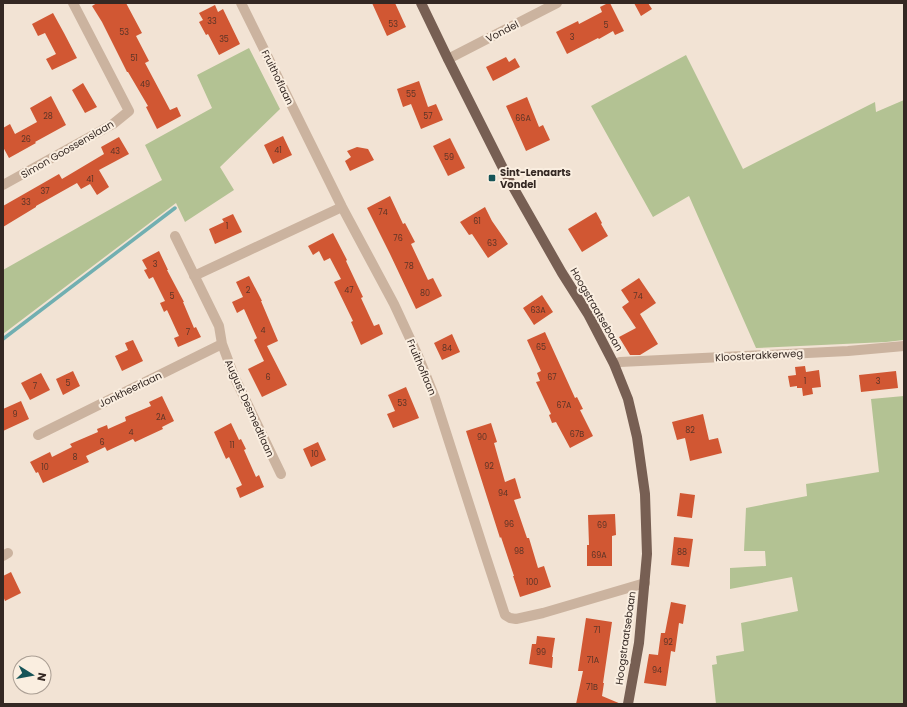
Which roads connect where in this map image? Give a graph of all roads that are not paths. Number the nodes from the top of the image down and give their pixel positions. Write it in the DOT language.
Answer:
graph roads {
  1 [pos="73,3"];
  2 [pos="241,3"];
  3 [pos="421,3"];
  4 [pos="557,3"];
  5 [pos="448,59"];
  6 [pos="3,185"];
  7 [pos="342,207"];
  8 [pos="175,236"];
  9 [pos="194,276"];
  10 [pos="222,344"];
  11 [pos="904,346"];
  12 [pos="614,364"];
  13 [pos="38,435"];
  14 [pos="281,474"];
  15 [pos="645,583"];
  16 [pos="628,704"];
  1 -- 6 [label="street, Simon Goossenslaan"];
  2 -- 7 [label="street, Fruithoflaan"];
  3 -- 5 [label="main road, Hoogstraatsebaan"];
  4 -- 5 [label="street, Vondel"];
  5 -- 12 [label="main road, Hoogstraatsebaan"];
  7 -- 9 [label="street"];
  7 -- 15 [label="street, Fruithoflaan"];
  8 -- 9 [label="street, August Desmedtlaan"];
  9 -- 10 [label="street, August Desmedtlaan"];
  10 -- 13 [label="street, Jonkheerlaan"];
  10 -- 14 [label="street, August Desmedtlaan"];
  11 -- 12 [label="street, Kloosterakkerweg"];
  12 -- 15 [label="main road, Hoogstraatsebaan"];
  15 -- 16 [label="main road, Hoogstraatsebaan"];
}
